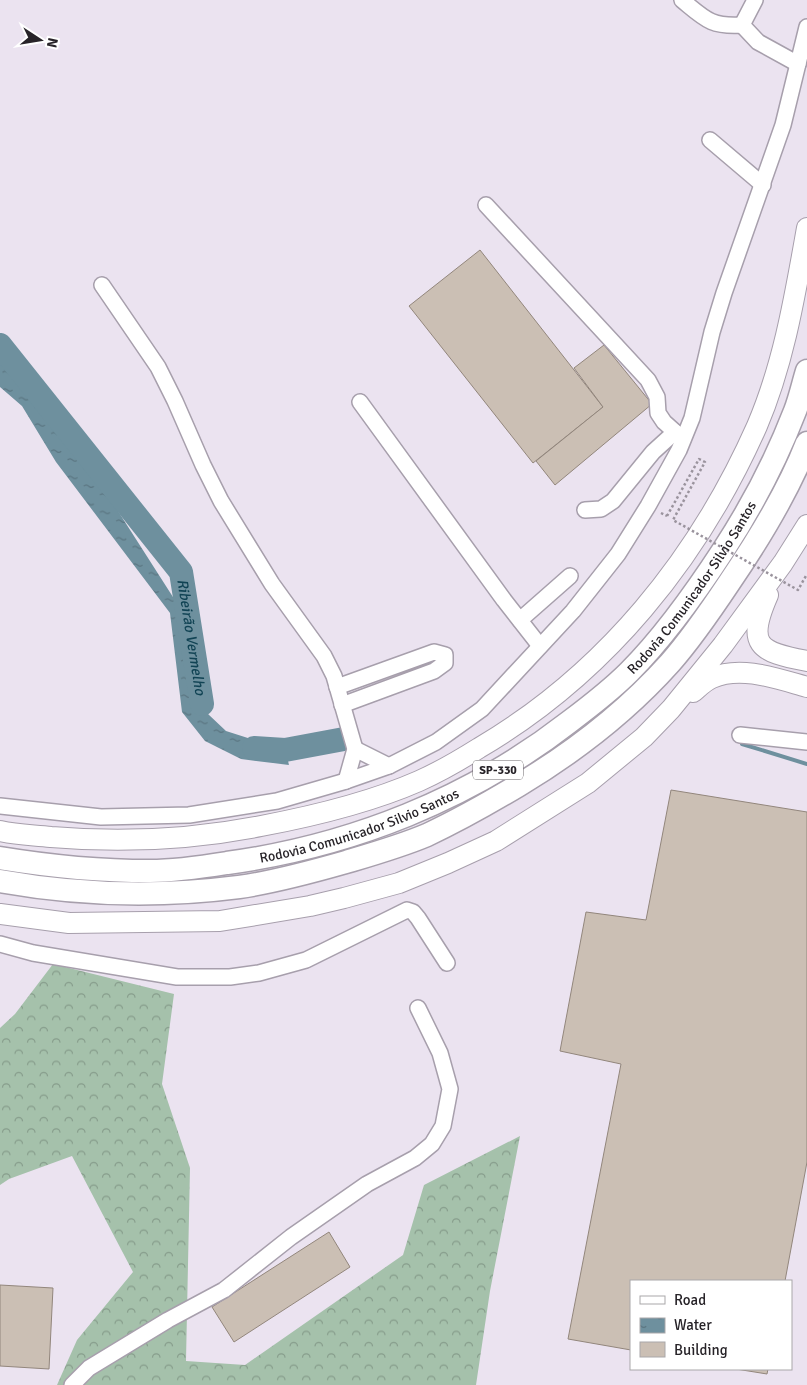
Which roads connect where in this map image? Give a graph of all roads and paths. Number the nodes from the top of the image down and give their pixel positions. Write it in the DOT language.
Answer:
graph roads {
  1 [pos="682,0"];
  2 [pos="755,0"];
  3 [pos="742,25"];
  4 [pos="807,27"];
  5 [pos="798,64"];
  6 [pos="710,140"];
  7 [pos="763,185"];
  8 [pos="486,205"];
  9 [pos="807,228"];
  10 [pos="102,285"];
  11 [pos="807,371"];
  12 [pos="360,402"];
  13 [pos="679,436"];
  14 [pos="807,443"];
  15 [pos="586,510"];
  16 [pos="667,516"];
  17 [pos="807,525"];
  18 [pos="782,563"];
  19 [pos="807,574"];
  20 [pos="570,576"];
  21 [pos="520,620"];
  22 [pos="540,646"];
  23 [pos="807,661"];
  24 [pos="337,687"];
  25 [pos="807,687"];
  26 [pos="342,705"];
  27 [pos="672,709"];
  28 [pos="740,735"];
  29 [pos="807,742"];
  30 [pos="355,749"];
  31 [pos="389,766"];
  32 [pos="346,781"];
  33 [pos="0,806"];
  34 [pos="0,831"];
  35 [pos="0,858"];
  36 [pos="0,881"];
  37 [pos="0,914"];
  38 [pos="0,944"];
  39 [pos="447,963"];
  40 [pos="418,1008"];
  41 [pos="72,1385"];
  1 -- 3 [label="street"];
  2 -- 3 [label="street"];
  3 -- 5 [label="street"];
  4 -- 5 [label="street"];
  5 -- 7 [label="street"];
  6 -- 7 [label="street"];
  7 -- 13 [label="street"];
  8 -- 13 [label="street"];
  9 -- 34 [label="main road"];
  10 -- 24 [label="street"];
  11 -- 35 [label="highway, Rodovia Comunicador Silvio Santos / SP-330"];
  12 -- 21 [label="street"];
  13 -- 15 [label="street"];
  13 -- 22 [label="street"];
  14 -- 36 [label="highway, Rodovia Comunicador Silvio Santos / SP-330"];
  16 -- 19 [label="path, bridge"];
  17 -- 18 [label="main road"];
  18 -- 23 [label="main road"];
  18 -- 27 [label="main road"];
  20 -- 21 [label="street"];
  21 -- 22 [label="street"];
  22 -- 31 [label="street"];
  24 -- 26 [label="street"];
  24 -- 26 [label="street"];
  25 -- 27 [label="main road"];
  26 -- 30 [label="street"];
  27 -- 37 [label="main road"];
  28 -- 29 [label="street"];
  30 -- 31 [label="street"];
  30 -- 32 [label="street"];
  31 -- 32 [label="street"];
  32 -- 33 [label="street"];
  38 -- 39 [label="street"];
  40 -- 41 [label="street"];
}
